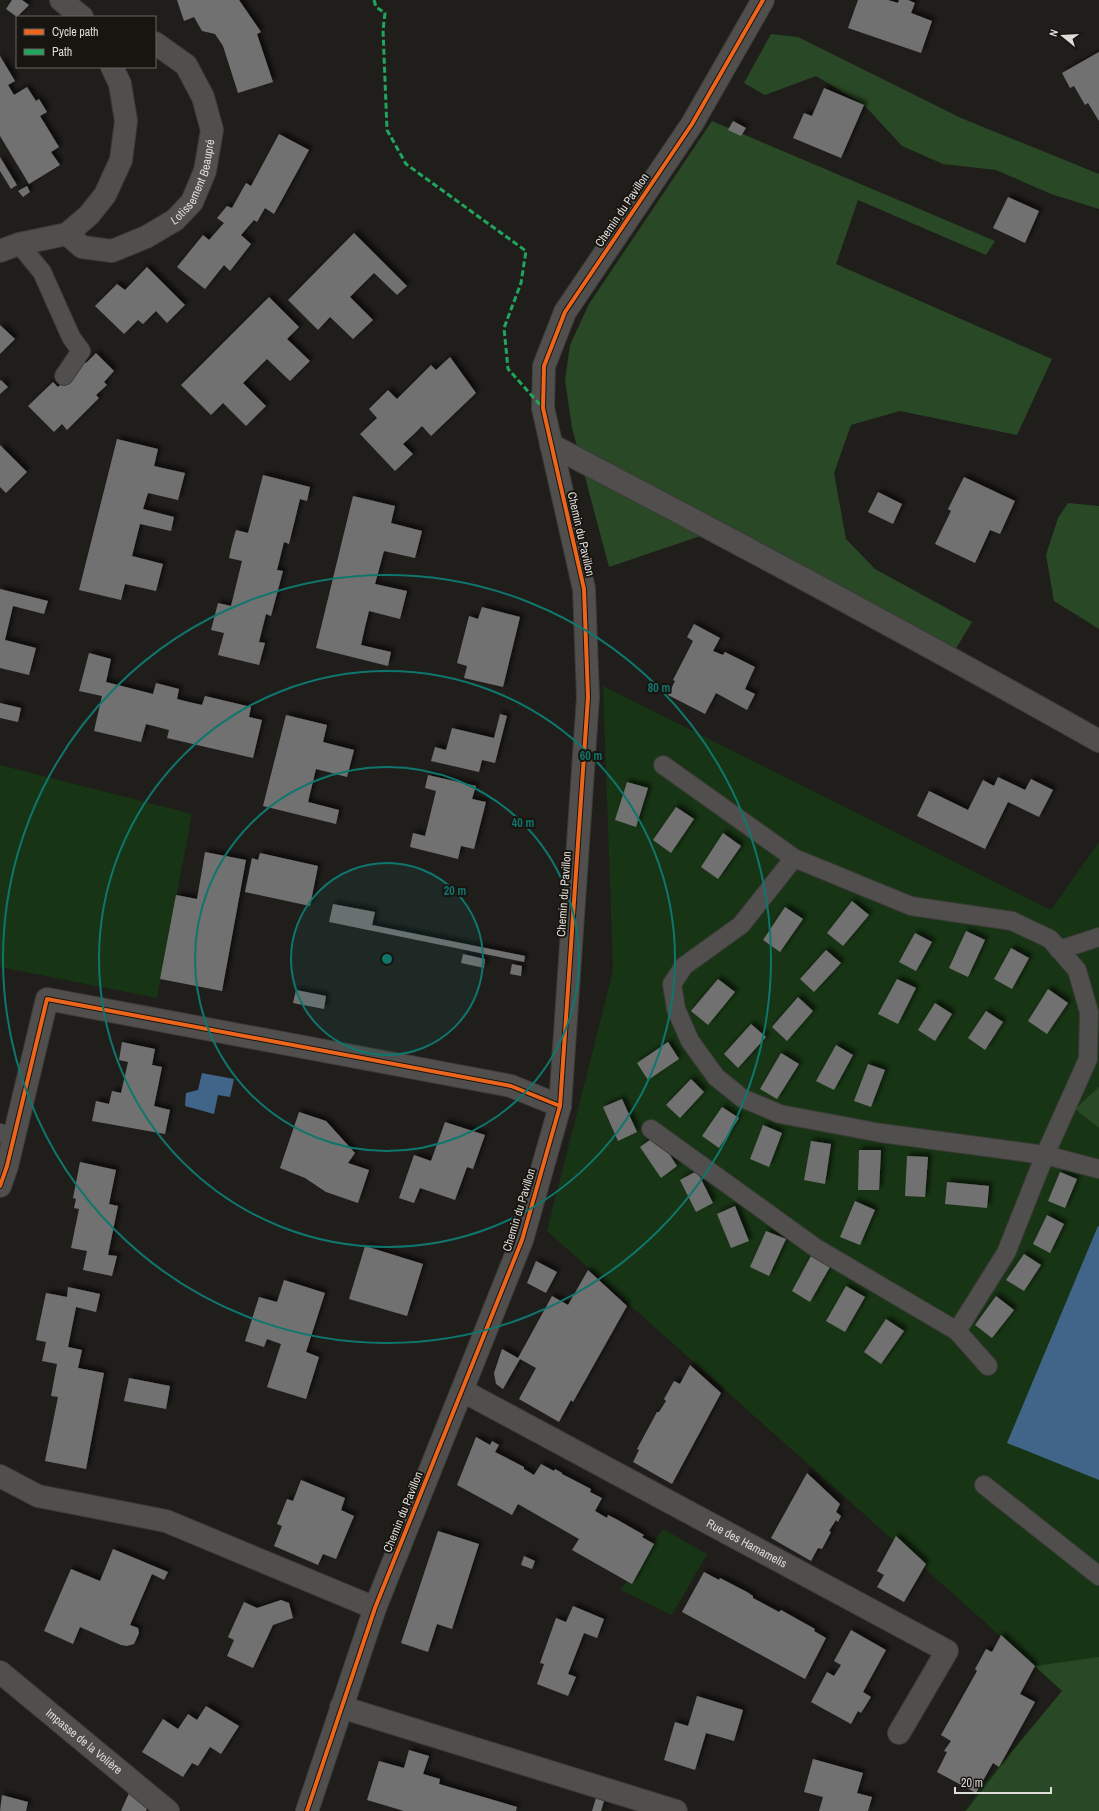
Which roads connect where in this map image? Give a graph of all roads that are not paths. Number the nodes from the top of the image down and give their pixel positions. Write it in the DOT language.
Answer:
graph roads {
  1 [pos="61,0"];
  2 [pos="763,0"];
  3 [pos="81,16"];
  4 [pos="156,44"];
  5 [pos="112,68"];
  6 [pos="67,234"];
  7 [pos="9,247"];
  8 [pos="64,376"];
  9 [pos="551,445"];
  10 [pos="1099,741"];
  11 [pos="663,765"];
  12 [pos="794,858"];
  13 [pos="1099,938"];
  14 [pos="1059,950"];
  15 [pos="1093,1059"];
  16 [pos="560,1106"];
  17 [pos="652,1129"];
  18 [pos="7,1135"];
  19 [pos="1045,1155"];
  20 [pos="1099,1170"];
  21 [pos="0,1186"];
  22 [pos="957,1331"];
  23 [pos="988,1366"];
  24 [pos="463,1391"];
  25 [pos="0,1476"];
  26 [pos="984,1486"];
  27 [pos="1099,1576"];
  28 [pos="375,1608"];
  29 [pos="0,1672"];
  30 [pos="341,1707"];
  31 [pos="900,1733"];
  32 [pos="168,1811"];
  33 [pos="307,1811"];
  34 [pos="676,1811"];
  1 -- 3 [label="street"];
  2 -- 9 [label="street, Chemin du Pavillon"];
  4 -- 6 [label="street, Lotissement Beaupré"];
  5 -- 6 [label="street"];
  6 -- 7 [label="street"];
  7 -- 8 [label="lane"];
  9 -- 10 [label="street"];
  9 -- 16 [label="street, Chemin du Pavillon"];
  11 -- 12 [label="lane"];
  12 -- 14 [label="lane"];
  12 -- 19 [label="lane"];
  13 -- 14 [label="lane"];
  14 -- 15 [label="lane"];
  15 -- 19 [label="lane"];
  16 -- 18 [label="street"];
  16 -- 24 [label="street, Chemin du Pavillon"];
  17 -- 22 [label="lane"];
  18 -- 21 [label="street"];
  19 -- 20 [label="lane"];
  19 -- 22 [label="lane"];
  22 -- 23 [label="lane"];
  24 -- 28 [label="street, Chemin du Pavillon"];
  24 -- 31 [label="street, Rue des Hamamelis"];
  25 -- 28 [label="street"];
  26 -- 27 [label="lane"];
  28 -- 30 [label="street, Chemin du Pavillon"];
  29 -- 32 [label="street, Impasse de la Volière"];
  30 -- 33 [label="street, Chemin du Pavillon"];
  30 -- 34 [label="street"];
}
